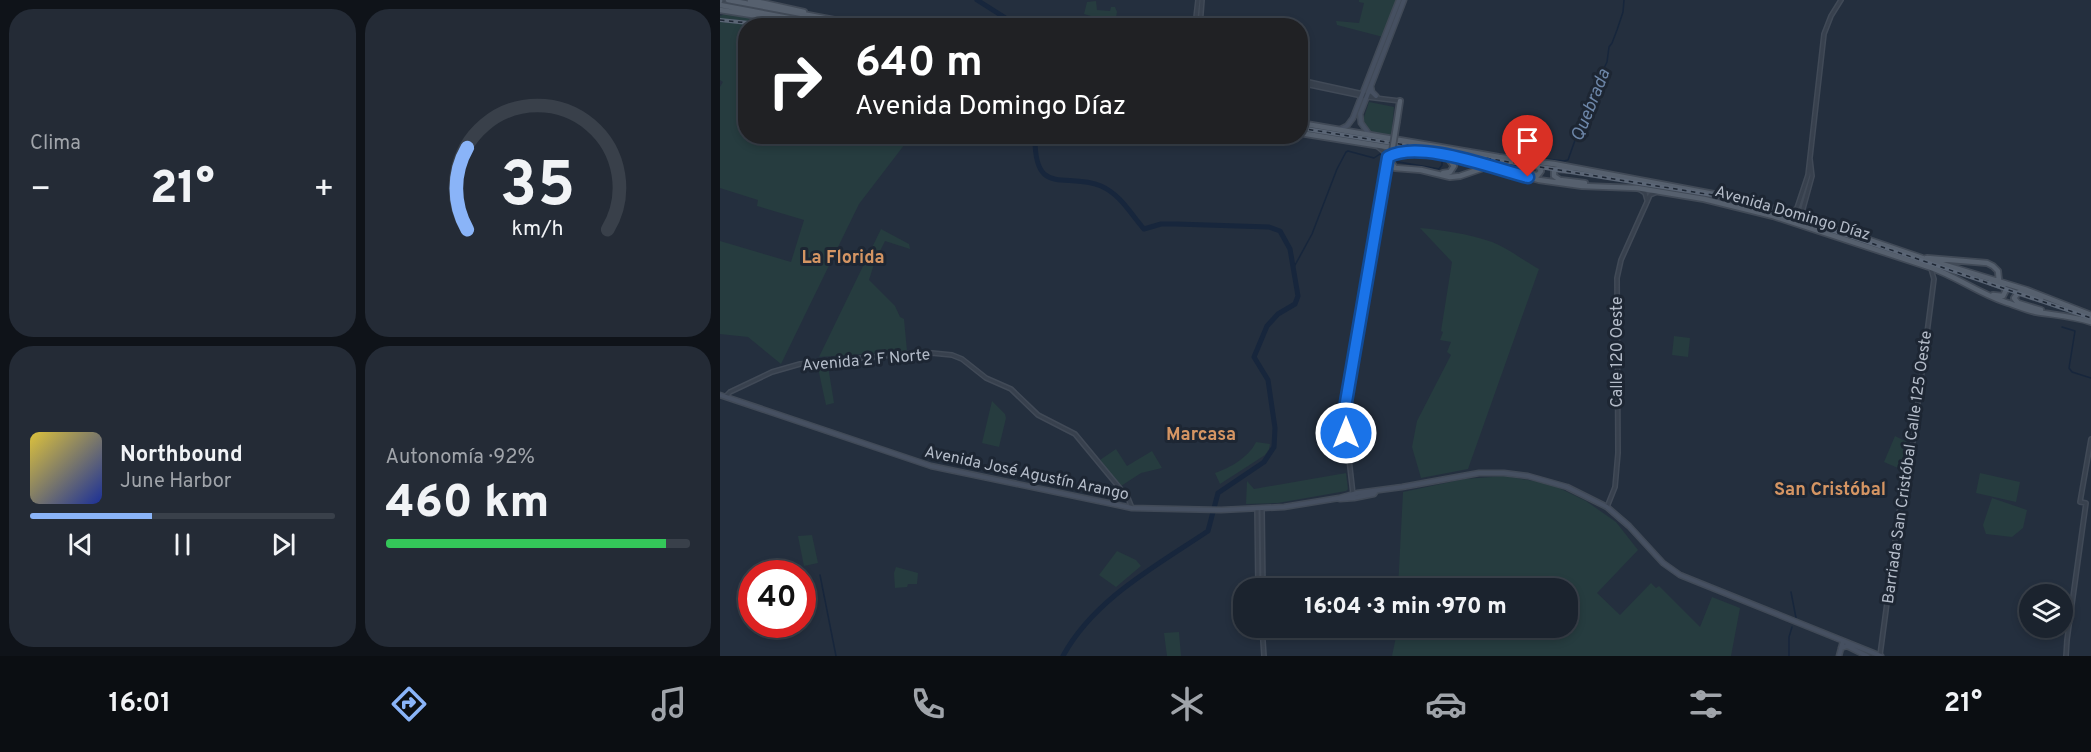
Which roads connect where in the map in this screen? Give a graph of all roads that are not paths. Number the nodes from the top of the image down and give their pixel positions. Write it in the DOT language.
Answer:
graph roads {
  1 [pos="728,0"];
  2 [pos="750,0"];
  3 [pos="1200,0"];
  4 [pos="1399,0"];
  5 [pos="1404,0"];
  6 [pos="1841,0"];
  7 [pos="720,5"];
  8 [pos="720,10"];
  9 [pos="734,12"];
  10 [pos="720,15"];
  11 [pos="815,16"];
  12 [pos="770,18"];
  13 [pos="792,18"];
  14 [pos="825,18"];
  15 [pos="1198,18"];
  16 [pos="1308,84"];
  17 [pos="1371,86"];
  18 [pos="1365,95"];
  19 [pos="1377,97"];
  20 [pos="1389,100"];
  21 [pos="1400,101"];
  22 [pos="1398,112"];
  23 [pos="1308,124"];
  24 [pos="1338,130"];
  25 [pos="1308,134"];
  26 [pos="1369,134"];
  27 [pos="1377,146"];
  28 [pos="1410,151"];
  29 [pos="1444,156"];
  30 [pos="1498,158"];
  31 [pos="1389,159"];
  32 [pos="1494,166"];
  33 [pos="1588,171"];
  34 [pos="1435,173"];
  35 [pos="1592,186"];
  36 [pos="1637,188"];
  37 [pos="1664,192"];
  38 [pos="1804,195"];
  39 [pos="1647,202"];
  40 [pos="1791,213"];
  41 [pos="1802,217"];
  42 [pos="1922,258"];
  43 [pos="1929,267"];
  44 [pos="1962,271"];
  45 [pos="1943,272"];
  46 [pos="1934,279"];
  47 [pos="1998,281"];
  48 [pos="1966,284"];
  49 [pos="2049,300"];
  50 [pos="2052,313"];
  51 [pos="2091,315"];
  52 [pos="2091,322"];
  53 [pos="720,395"];
  54 [pos="726,396"];
  55 [pos="2091,439"];
  56 [pos="1376,491"];
  57 [pos="1353,494"];
  58 [pos="1340,498"];
  59 [pos="1607,507"];
  60 [pos="1132,508"];
  61 [pos="1260,509"];
  62 [pos="1258,578"];
  63 [pos="1263,578"];
  64 [pos="1263,638"];
  65 [pos="1843,641"];
  66 [pos="1841,648"];
  67 [pos="1264,656"];
  68 [pos="1839,656"];
  69 [pos="1867,656"];
  70 [pos="1880,656"];
  71 [pos="2066,656"];
  1 -- 11 [label="main road"];
  2 -- 11 [label="main road"];
  3 -- 15 [label="street"];
  4 -- 18 [label="main road"];
  5 -- 17 [label="main road"];
  6 -- 38 [label="street"];
  7 -- 13 [label="main road"];
  8 -- 9 [label="main road"];
  9 -- 10 [label="main road"];
  9 -- 12 [label="main road"];
  11 -- 14 [label="main road"];
  16 -- 18 [label="street"];
  17 -- 18 [label="main road"];
  17 -- 19 [label="main road"];
  18 -- 19 [label="street"];
  18 -- 24 [label="main road"];
  18 -- 26 [label="main road"];
  19 -- 20 [label="street"];
  20 -- 21 [label="street"];
  20 -- 22 [label="street"];
  21 -- 22 [label="main road"];
  22 -- 31 [label="main road, bridge"];
  23 -- 24 [label="main road, Avenida Domingo Díaz"];
  24 -- 26 [label="main road, Avenida Domingo Díaz"];
  25 -- 27 [label="main road, Avenida Domingo Díaz"];
  26 -- 30 [label="main road, Avenida Domingo Díaz"];
  27 -- 28 [label="main road, Avenida Domingo Díaz"];
  27 -- 31 [label="street"];
  28 -- 29 [label="main road, Avenida Domingo Díaz"];
  28 -- 31 [label="street"];
  29 -- 32 [label="main road, Avenida Domingo Díaz"];
  29 -- 34 [label="main road"];
  30 -- 32 [label="main road"];
  30 -- 33 [label="main road, Avenida Domingo Díaz"];
  31 -- 34 [label="main road"];
  31 -- 57 [label="street"];
  32 -- 34 [label="main road"];
  32 -- 35 [label="main road, Avenida Domingo Díaz"];
  33 -- 35 [label="main road"];
  33 -- 40 [label="main road, Avenida Domingo Díaz"];
  35 -- 36 [label="main road, Avenida Domingo Díaz"];
  36 -- 37 [label="main road, Avenida Domingo Díaz"];
  36 -- 39 [label="street"];
  37 -- 39 [label="street"];
  37 -- 43 [label="main road, Avenida Domingo Díaz"];
  38 -- 40 [label="street"];
  38 -- 41 [label="street"];
  39 -- 59 [label="street, Calle 120 Oeste"];
  40 -- 41 [label="main road, Avenida Domingo Díaz"];
  41 -- 42 [label="main road, Avenida Domingo Díaz"];
  42 -- 44 [label="main road, Avenida Domingo Díaz"];
  42 -- 47 [label="main road"];
  43 -- 45 [label="main road, Avenida Domingo Díaz"];
  43 -- 46 [label="street, Barriada San Cristóbal Calle 125 Oeste"];
  44 -- 47 [label="main road, Avenida Domingo Díaz"];
  44 -- 48 [label="main road"];
  45 -- 46 [label="street"];
  45 -- 48 [label="main road, Avenida Domingo Díaz"];
  46 -- 70 [label="street, Barriada San Cristóbal Calle 125 Oeste"];
  47 -- 49 [label="main road, Avenida Domingo Díaz"];
  48 -- 50 [label="main road, Avenida Domingo Díaz"];
  49 -- 50 [label="main road"];
  49 -- 51 [label="main road, Avenida Domingo Díaz"];
  50 -- 52 [label="main road, Avenida Domingo Díaz"];
  53 -- 54 [label="main road, Avenida José Agustín Arango"];
  54 -- 60 [label="main road, Avenida José Agustín Arango"];
  54 -- 60 [label="street, Avenida 2 F Norte"];
  55 -- 71 [label="street"];
  56 -- 57 [label="main road, Avenida José Agustín Arango"];
  56 -- 58 [label="main road, Avenida José Agustín Arango"];
  56 -- 59 [label="main road, Avenida José Agustín Arango"];
  57 -- 58 [label="main road, Avenida José Agustín Arango"];
  58 -- 61 [label="main road, Avenida José Agustín Arango"];
  59 -- 65 [label="main road, Avenida José Agustín Arango"];
  60 -- 61 [label="main road, Avenida José Agustín Arango"];
  61 -- 62 [label="street"];
  61 -- 63 [label="street"];
  64 -- 67 [label="street"];
  65 -- 66 [label="main road"];
  65 -- 70 [label="main road, Avenida José Agustín Arango"];
  66 -- 68 [label="main road"];
  66 -- 69 [label="main road"];
}
